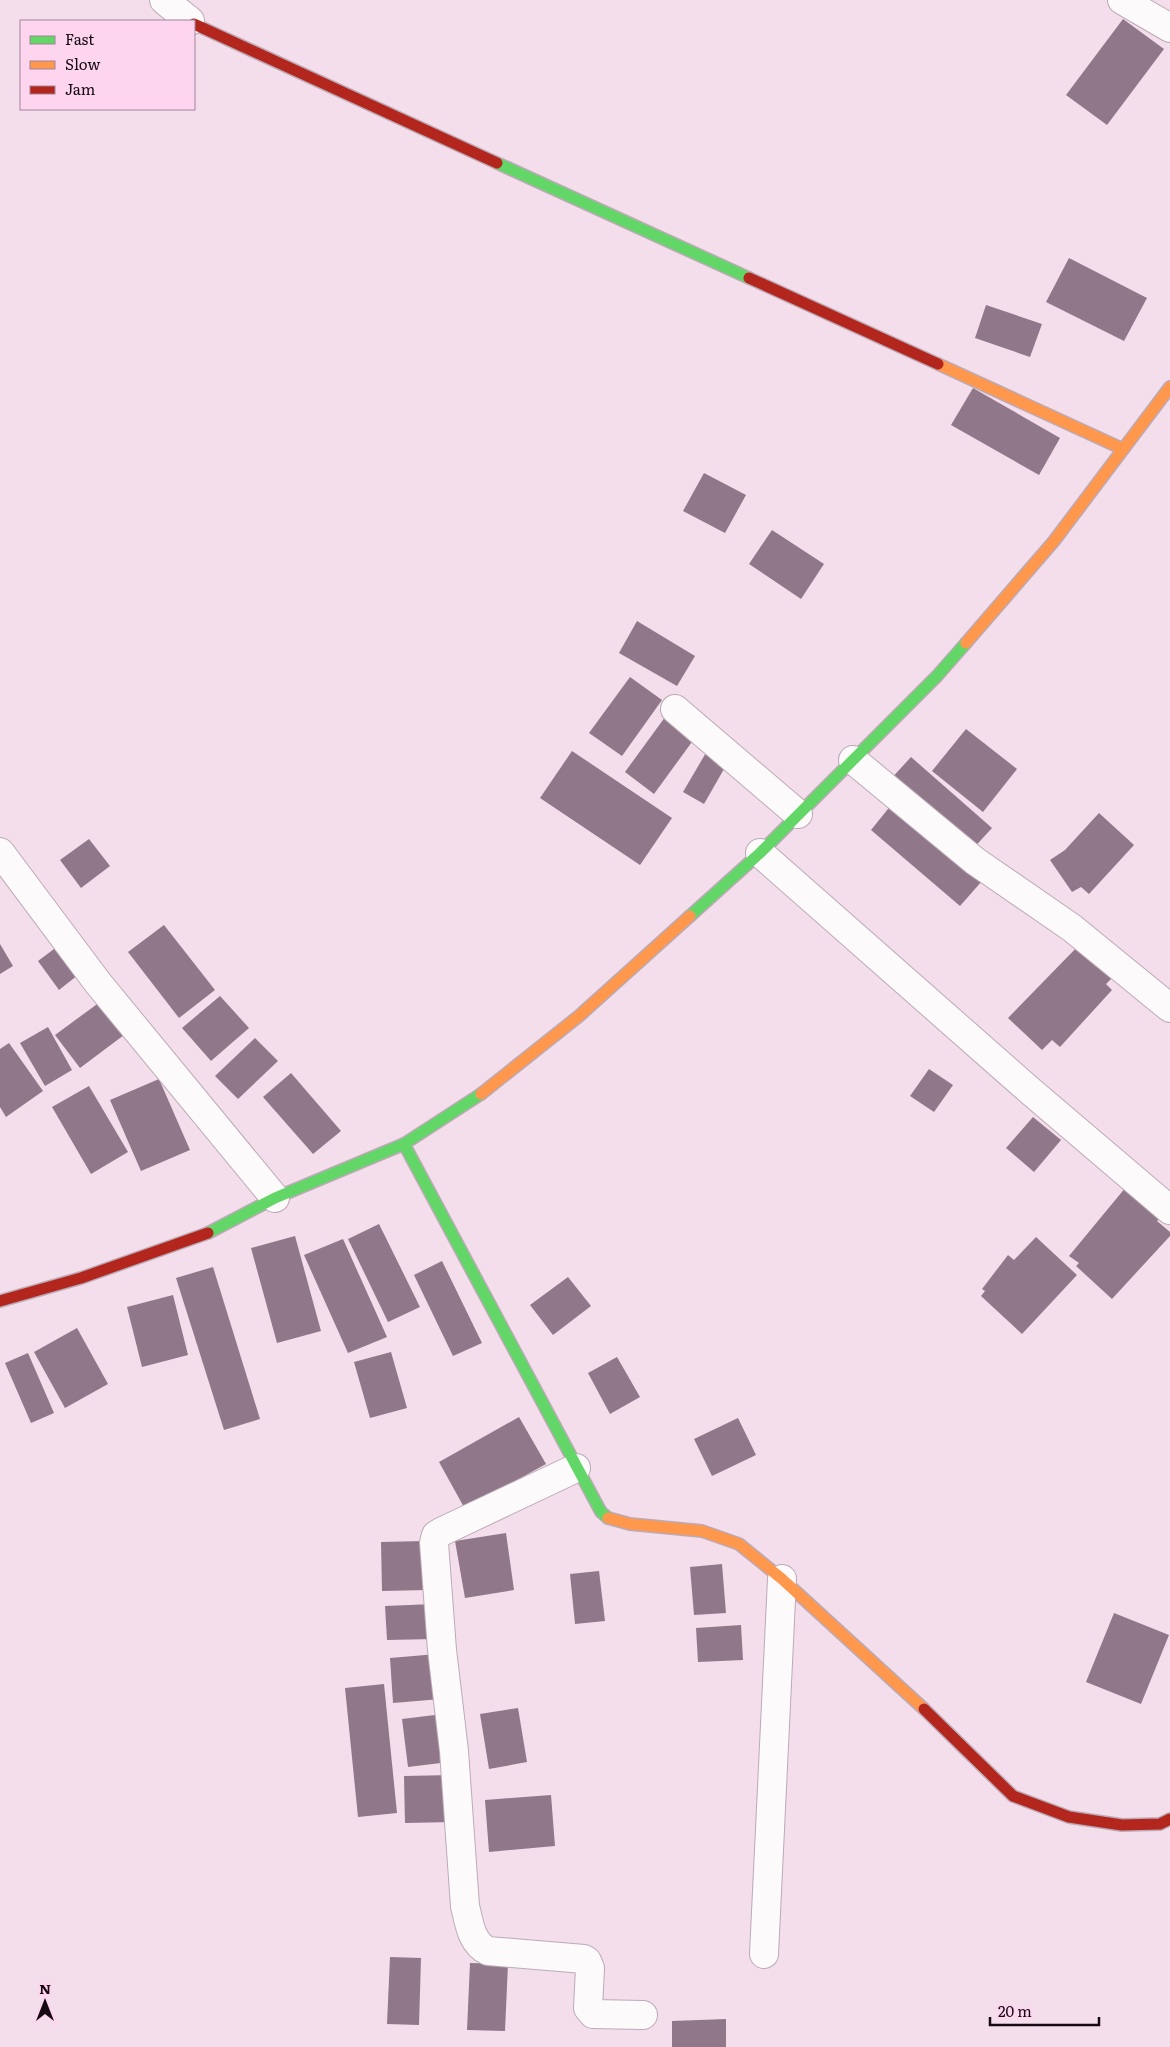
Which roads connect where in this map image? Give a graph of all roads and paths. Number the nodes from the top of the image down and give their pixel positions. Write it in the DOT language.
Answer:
graph roads {
  1 [pos="164,0"];
  2 [pos="1122,0"];
  3 [pos="189,20"];
  4 [pos="195,24"];
  5 [pos="1170,28"];
  6 [pos="1170,387"];
  7 [pos="1123,450"];
  8 [pos="675,709"];
  9 [pos="852,760"];
  10 [pos="798,814"];
  11 [pos="0,852"];
  12 [pos="760,853"];
  13 [pos="1170,1008"];
  14 [pos="404,1144"];
  15 [pos="275,1198"];
  16 [pos="1170,1210"];
  17 [pos="0,1301"];
  18 [pos="576,1468"];
  19 [pos="782,1579"];
  20 [pos="1170,1819"];
  21 [pos="764,1954"];
  22 [pos="643,2015"];
  1 -- 3 [label="street"];
  2 -- 5 [label="street"];
  4 -- 7 [label="street"];
  6 -- 7 [label="street"];
  7 -- 9 [label="street"];
  8 -- 10 [label="street"];
  9 -- 10 [label="street"];
  9 -- 13 [label="street"];
  10 -- 12 [label="street"];
  11 -- 15 [label="street"];
  12 -- 14 [label="street"];
  12 -- 16 [label="street"];
  14 -- 15 [label="street"];
  14 -- 18 [label="street"];
  15 -- 17 [label="street"];
  18 -- 19 [label="street"];
  18 -- 22 [label="street"];
  19 -- 20 [label="street"];
  19 -- 21 [label="street"];
}
